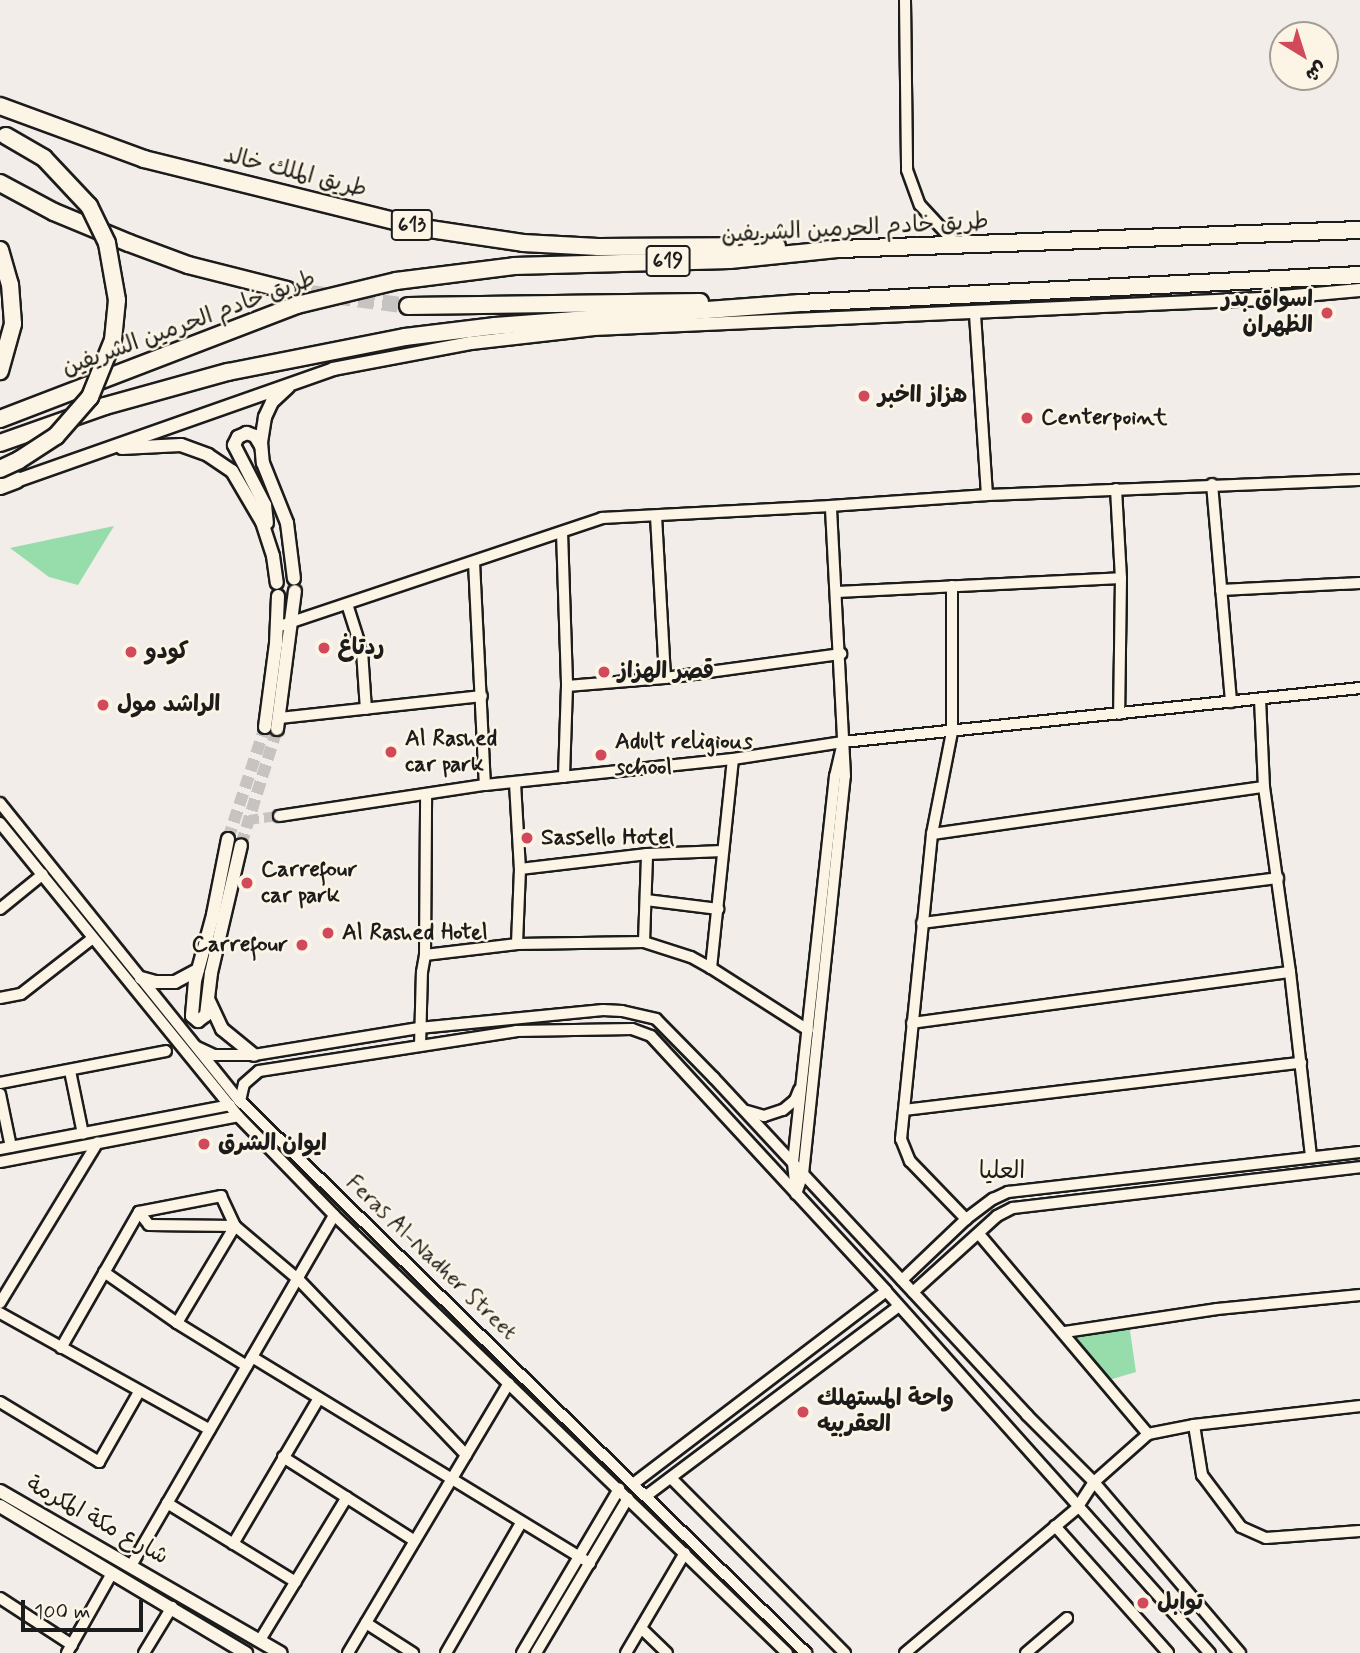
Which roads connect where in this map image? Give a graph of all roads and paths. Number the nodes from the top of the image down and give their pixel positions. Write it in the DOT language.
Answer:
graph roads {
  1 [pos="905,0"];
  2 [pos="0,107"];
  3 [pos="3,135"];
  4 [pos="0,183"];
  5 [pos="1360,230"];
  6 [pos="957,245"];
  7 [pos="839,249"];
  8 [pos="0,250"];
  9 [pos="1360,275"];
  10 [pos="287,290"];
  11 [pos="1360,290"];
  12 [pos="800,303"];
  13 [pos="408,306"];
  14 [pos="975,312"];
  15 [pos="0,371"];
  16 [pos="298,381"];
  17 [pos="0,419"];
  18 [pos="0,443"];
  19 [pos="261,447"];
  20 [pos="105,450"];
  21 [pos="0,468"];
  22 [pos="16,480"];
  23 [pos="1360,481"];
  24 [pos="1212,484"];
  25 [pos="0,486"];
  26 [pos="1116,489"];
  27 [pos="987,495"];
  28 [pos="831,506"];
  29 [pos="656,516"];
  30 [pos="562,532"];
  31 [pos="269,542"];
  32 [pos="474,562"];
  33 [pos="1121,578"];
  34 [pos="1360,583"];
  35 [pos="952,586"];
  36 [pos="1221,590"];
  37 [pos="837,592"];
  38 [pos="347,604"];
  39 [pos="291,623"];
  40 [pos="277,627"];
  41 [pos="841,654"];
  42 [pos="665,678"];
  43 [pos="567,686"];
  44 [pos="1360,688"];
  45 [pos="482,696"];
  46 [pos="1260,699"];
  47 [pos="1231,702"];
  48 [pos="366,709"];
  49 [pos="1119,714"];
  50 [pos="274,724"];
  51 [pos="952,732"];
  52 [pos="843,742"];
  53 [pos="733,759"];
  54 [pos="564,777"];
  55 [pos="516,783"];
  56 [pos="485,785"];
  57 [pos="1264,788"];
  58 [pos="426,794"];
  59 [pos="0,803"];
  60 [pos="279,816"];
  61 [pos="0,823"];
  62 [pos="932,834"];
  63 [pos="228,839"];
  64 [pos="241,845"];
  65 [pos="723,851"];
  66 [pos="647,854"];
  67 [pos="520,869"];
  68 [pos="43,874"];
  69 [pos="1278,878"];
  70 [pos="646,901"];
  71 [pos="0,909"];
  72 [pos="718,909"];
  73 [pos="922,923"];
  74 [pos="93,938"];
  75 [pos="644,942"];
  76 [pos="517,944"];
  77 [pos="425,955"];
  78 [pos="711,968"];
  79 [pos="198,970"];
  80 [pos="1290,972"];
  81 [pos="141,978"];
  82 [pos="0,998"];
  83 [pos="209,1001"];
  84 [pos="912,1023"];
  85 [pos="419,1028"];
  86 [pos="808,1030"];
  87 [pos="197,1046"];
  88 [pos="420,1046"];
  89 [pos="166,1051"];
  90 [pos="254,1055"];
  91 [pos="1301,1063"];
  92 [pos="70,1071"];
  93 [pos="0,1083"];
  94 [pos="802,1084"];
  95 [pos="0,1094"];
  96 [pos="235,1103"];
  97 [pos="741,1108"];
  98 [pos="904,1110"];
  99 [pos="238,1116"];
  100 [pos="105,1130"];
  101 [pos="83,1134"];
  102 [pos="96,1146"];
  103 [pos="5,1148"];
  104 [pos="1360,1152"];
  105 [pos="1311,1157"];
  106 [pos="0,1162"];
  107 [pos="793,1163"];
  108 [pos="1360,1167"];
  109 [pos="803,1174"];
  110 [pos="796,1194"];
  111 [pos="139,1212"];
  112 [pos="334,1215"];
  113 [pos="967,1219"];
  114 [pos="235,1226"];
  115 [pos="979,1234"];
  116 [pos="104,1272"];
  117 [pos="299,1280"];
  118 [pos="902,1280"];
  119 [pos="108,1289"];
  120 [pos="886,1291"];
  121 [pos="913,1292"];
  122 [pos="1360,1294"];
  123 [pos="0,1303"];
  124 [pos="899,1307"];
  125 [pos="0,1313"];
  126 [pos="177,1323"];
  127 [pos="1065,1332"];
  128 [pos="61,1348"];
  129 [pos="249,1362"];
  130 [pos="509,1383"];
  131 [pos="139,1392"];
  132 [pos="319,1398"];
  133 [pos="0,1402"];
  134 [pos="1360,1406"];
  135 [pos="1194,1424"];
  136 [pos="210,1430"];
  137 [pos="1148,1434"];
  138 [pos="466,1455"];
  139 [pos="284,1457"];
  140 [pos="671,1478"];
  141 [pos="452,1479"];
  142 [pos="1094,1482"];
  143 [pos="633,1484"];
  144 [pos="619,1489"];
  145 [pos="0,1491"];
  146 [pos="646,1496"];
  147 [pos="347,1497"];
  148 [pos="628,1498"];
  149 [pos="167,1503"];
  150 [pos="0,1506"];
  151 [pos="1077,1508"];
  152 [pos="521,1523"];
  153 [pos="1055,1526"];
  154 [pos="1360,1531"];
  155 [pos="415,1541"];
  156 [pos="233,1544"];
  157 [pos="685,1553"];
  158 [pos="585,1560"];
  159 [pos="132,1564"];
  160 [pos="112,1573"];
  161 [pos="296,1582"];
  162 [pos="0,1598"];
  163 [pos="172,1607"];
  164 [pos="1067,1618"];
  165 [pos="366,1623"];
  166 [pos="641,1628"];
  167 [pos="260,1640"];
  168 [pos="69,1649"];
  169 [pos="239,1651"];
  170 [pos="144,1653"];
  171 [pos="282,1653"];
  172 [pos="348,1653"];
  173 [pos="413,1653"];
  174 [pos="446,1653"];
  175 [pos="522,1653"];
  176 [pos="537,1653"];
  177 [pos="626,1653"];
  178 [pos="667,1653"];
  179 [pos="787,1653"];
  180 [pos="806,1653"];
  181 [pos="845,1653"];
  182 [pos="905,1653"];
  183 [pos="1027,1653"];
  184 [pos="1168,1653"];
  185 [pos="1210,1653"];
  186 [pos="1240,1653"];
  1 -- 6 [label="street"];
  2 -- 7 [label="highway, طريق الملك خالد / 613"];
  3 -- 21 [label="highway, bridge"];
  4 -- 10 [label="highway"];
  5 -- 6 [label="highway, طريق خادم الحرمين الشريفين / 619"];
  6 -- 7 [label="highway, طريق خادم الحرمين الشريفين / 619"];
  7 -- 17 [label="highway, طريق خادم الحرمين الشريفين / 619"];
  8 -- 15 [label="highway"];
  9 -- 12 [label="highway, طريق خادم الحرمين الشريفين / 619"];
  11 -- 14 [label="main road"];
  12 -- 13 [label="highway"];
  12 -- 18 [label="highway, طريق خادم الحرمين الشريفين / 619"];
  14 -- 16 [label="main road"];
  14 -- 27 [label="street"];
  16 -- 19 [label="main road"];
  16 -- 20 [label="main road"];
  19 -- 31 [label="main road"];
  19 -- 39 [label="main road"];
  20 -- 22 [label="main road"];
  20 -- 31 [label="main road"];
  22 -- 25 [label="highway"];
  23 -- 24 [label="street"];
  24 -- 26 [label="street"];
  24 -- 36 [label="street"];
  26 -- 27 [label="street"];
  26 -- 33 [label="street"];
  27 -- 28 [label="street"];
  28 -- 29 [label="street"];
  28 -- 37 [label="street"];
  29 -- 30 [label="street"];
  29 -- 42 [label="street"];
  30 -- 32 [label="street"];
  30 -- 43 [label="street"];
  31 -- 40 [label="main road"];
  32 -- 38 [label="street"];
  32 -- 45 [label="street"];
  33 -- 35 [label="street"];
  33 -- 49 [label="street"];
  34 -- 36 [label="street"];
  35 -- 37 [label="street"];
  35 -- 51 [label="street"];
  36 -- 47 [label="street"];
  37 -- 41 [label="street"];
  38 -- 39 [label="street"];
  38 -- 48 [label="street"];
  39 -- 40 [label="street"];
  39 -- 50 [label="main road"];
  40 -- 50 [label="main road"];
  41 -- 42 [label="street"];
  41 -- 52 [label="street"];
  42 -- 43 [label="street"];
  43 -- 54 [label="street"];
  44 -- 46 [label="street"];
  45 -- 48 [label="street"];
  45 -- 56 [label="street"];
  46 -- 47 [label="street"];
  46 -- 57 [label="street"];
  47 -- 49 [label="street"];
  48 -- 50 [label="street"];
  49 -- 51 [label="street"];
  51 -- 52 [label="street"];
  51 -- 62 [label="street"];
  52 -- 53 [label="street"];
  52 -- 86 [label="street"];
  52 -- 109 [label="street"];
  53 -- 54 [label="street"];
  53 -- 65 [label="street"];
  54 -- 55 [label="street"];
  55 -- 56 [label="street"];
  55 -- 67 [label="street"];
  56 -- 58 [label="street"];
  57 -- 62 [label="street"];
  57 -- 69 [label="street"];
  58 -- 60 [label="street"];
  58 -- 77 [label="street"];
  59 -- 81 [label="street, Feras Al-Nadher Street"];
  61 -- 68 [label="street, Feras Al-Nadher Street"];
  62 -- 73 [label="street"];
  63 -- 79 [label="main road"];
  64 -- 83 [label="main road"];
  65 -- 66 [label="street"];
  65 -- 72 [label="street"];
  66 -- 67 [label="street"];
  66 -- 70 [label="street"];
  67 -- 76 [label="street"];
  68 -- 71 [label="street"];
  68 -- 74 [label="street, Feras Al-Nadher Street"];
  69 -- 73 [label="street"];
  69 -- 80 [label="street"];
  70 -- 72 [label="street"];
  70 -- 75 [label="street"];
  72 -- 78 [label="street"];
  73 -- 84 [label="street"];
  74 -- 82 [label="street"];
  74 -- 96 [label="street, Feras Al-Nadher Street"];
  75 -- 76 [label="street"];
  75 -- 78 [label="street"];
  76 -- 77 [label="street"];
  77 -- 85 [label="street"];
  78 -- 86 [label="street"];
  79 -- 81 [label="main road"];
  79 -- 83 [label="main road"];
  80 -- 84 [label="street"];
  80 -- 91 [label="street"];
  81 -- 87 [label="street, Feras Al-Nadher Street"];
  83 -- 90 [label="main road"];
  84 -- 98 [label="street"];
  85 -- 88 [label="street"];
  85 -- 90 [label="street"];
  85 -- 97 [label="street"];
  86 -- 94 [label="street"];
  87 -- 90 [label="street"];
  87 -- 96 [label="street, Feras Al-Nadher Street"];
  88 -- 96 [label="street"];
  88 -- 110 [label="street"];
  89 -- 92 [label="street"];
  91 -- 98 [label="street"];
  91 -- 105 [label="street"];
  92 -- 93 [label="street"];
  92 -- 101 [label="street"];
  94 -- 97 [label="street"];
  94 -- 107 [label="street"];
  95 -- 103 [label="street"];
  96 -- 99 [label="street, Feras Al-Nadher Street"];
  96 -- 100 [label="street"];
  96 -- 143 [label="street, Feras Al-Nadher Street"];
  97 -- 107 [label="street"];
  98 -- 113 [label="street"];
  99 -- 102 [label="street"];
  99 -- 112 [label="street, Feras Al-Nadher Street"];
  100 -- 101 [label="street"];
  100 -- 102 [label="street"];
  101 -- 103 [label="street"];
  102 -- 106 [label="street"];
  102 -- 123 [label="street"];
  104 -- 105 [label="street"];
  105 -- 113 [label="street"];
  107 -- 109 [label="street"];
  107 -- 110 [label="street"];
  108 -- 115 [label="street"];
  109 -- 110 [label="street"];
  109 -- 118 [label="street"];
  110 -- 120 [label="street"];
  111 -- 114 [label="street"];
  111 -- 114 [label="street"];
  111 -- 116 [label="street"];
  112 -- 117 [label="street"];
  112 -- 130 [label="street, Feras Al-Nadher Street"];
  113 -- 118 [label="street"];
  114 -- 117 [label="street"];
  114 -- 126 [label="street"];
  115 -- 121 [label="street"];
  115 -- 127 [label="street"];
  116 -- 119 [label="street"];
  116 -- 126 [label="street"];
  116 -- 128 [label="street"];
  117 -- 129 [label="street"];
  117 -- 138 [label="street"];
  118 -- 121 [label="street"];
  120 -- 124 [label="street"];
  120 -- 143 [label="street"];
  121 -- 142 [label="street"];
  122 -- 127 [label="street"];
  124 -- 140 [label="street"];
  124 -- 151 [label="street"];
  125 -- 128 [label="street"];
  126 -- 129 [label="street"];
  127 -- 137 [label="street"];
  128 -- 131 [label="street"];
  129 -- 132 [label="street"];
  129 -- 136 [label="street"];
  130 -- 138 [label="street"];
  130 -- 144 [label="street, Feras Al-Nadher Street"];
  131 -- 133 [label="street"];
  131 -- 136 [label="street"];
  132 -- 139 [label="street"];
  132 -- 141 [label="street"];
  134 -- 135 [label="street"];
  135 -- 137 [label="street"];
  135 -- 154 [label="street"];
  136 -- 149 [label="street"];
  137 -- 142 [label="street"];
  138 -- 141 [label="street"];
  139 -- 147 [label="street"];
  139 -- 156 [label="street"];
  140 -- 146 [label="street"];
  140 -- 181 [label="street"];
  141 -- 152 [label="street"];
  141 -- 155 [label="street"];
  142 -- 151 [label="street"];
  142 -- 186 [label="street"];
  143 -- 146 [label="street, Feras Al-Nadher Street"];
  144 -- 148 [label="street, Feras Al-Nadher Street"];
  144 -- 158 [label="street"];
  145 -- 159 [label="main road, شارع مكة المكرمة"];
  146 -- 180 [label="street, Feras Al-Nadher Street"];
  147 -- 155 [label="street"];
  147 -- 161 [label="street"];
  148 -- 157 [label="street, Feras Al-Nadher Street"];
  148 -- 158 [label="street"];
  149 -- 156 [label="street"];
  149 -- 159 [label="street"];
  150 -- 160 [label="main road, شارع مكة المكرمة"];
  151 -- 153 [label="street"];
  151 -- 185 [label="street"];
  152 -- 158 [label="street"];
  152 -- 174 [label="street"];
  153 -- 182 [label="street"];
  153 -- 184 [label="street"];
  155 -- 165 [label="street"];
  156 -- 161 [label="street"];
  157 -- 166 [label="street"];
  157 -- 179 [label="street, Feras Al-Nadher Street"];
  158 -- 175 [label="street"];
  158 -- 176 [label="street"];
  159 -- 167 [label="main road, شارع مكة المكرمة"];
  160 -- 163 [label="main road, شارع مكة المكرمة"];
  160 -- 168 [label="street"];
  161 -- 167 [label="street"];
  162 -- 168 [label="street"];
  163 -- 169 [label="main road, شارع مكة المكرمة"];
  163 -- 170 [label="street"];
  164 -- 183 [label="street"];
  165 -- 172 [label="street"];
  165 -- 173 [label="street"];
  166 -- 177 [label="street"];
  166 -- 178 [label="street"];
  167 -- 171 [label="main road, شارع مكة المكرمة"];
}
